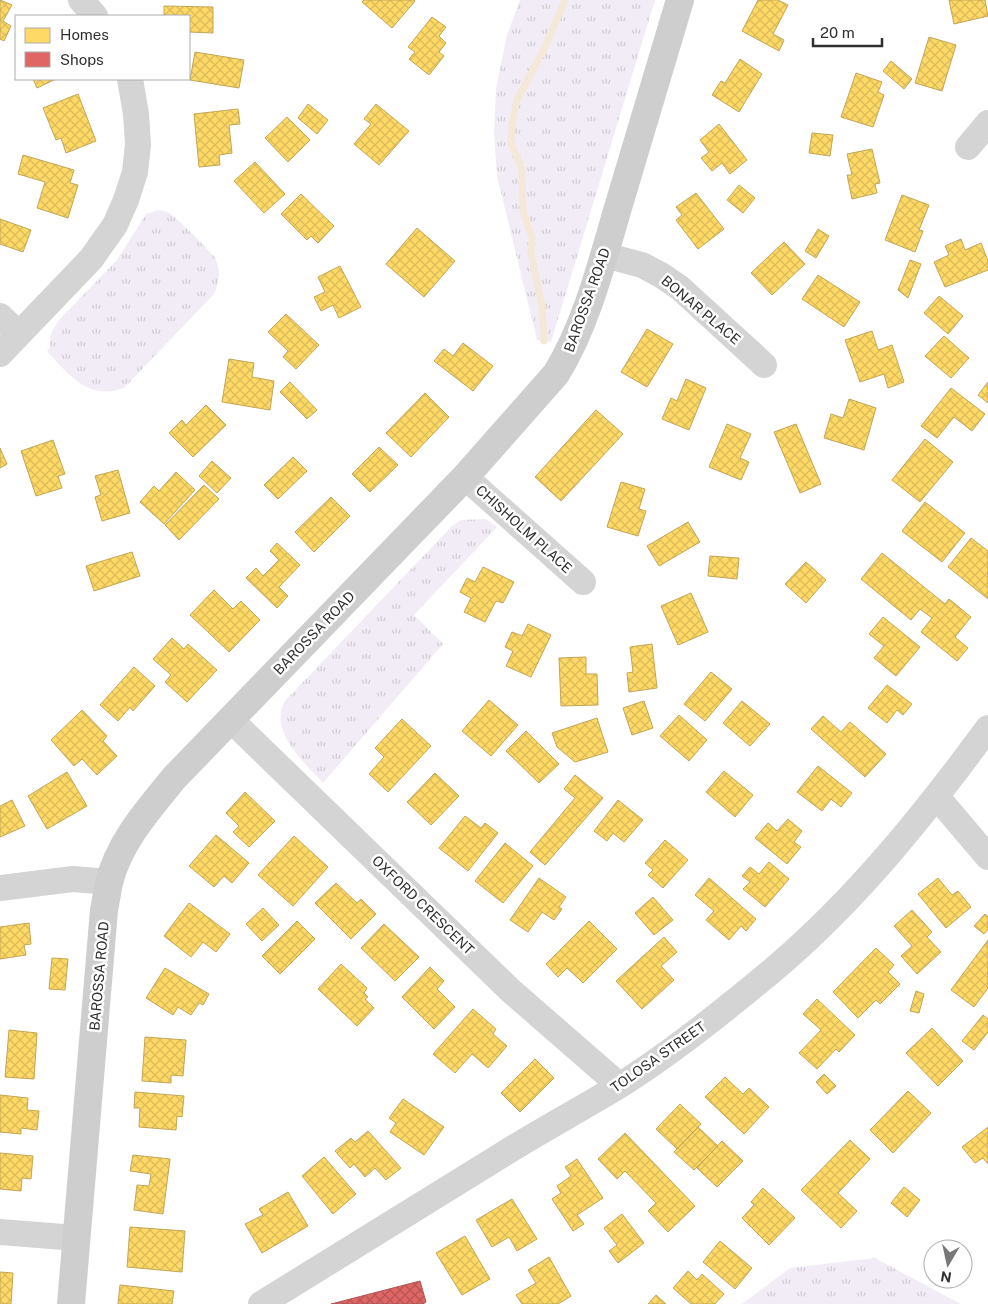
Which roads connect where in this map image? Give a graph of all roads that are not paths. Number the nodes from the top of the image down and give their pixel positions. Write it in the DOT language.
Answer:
graph roads {
  1 [pos="81,0"];
  2 [pos="680,0"];
  3 [pos="94,15"];
  4 [pos="130,80"];
  5 [pos="988,122"];
  6 [pos="968,147"];
  7 [pos="604,255"];
  8 [pos="0,316"];
  9 [pos="19,334"];
  10 [pos="0,354"];
  11 [pos="764,364"];
  12 [pos="465,477"];
  13 [pos="583,582"];
  14 [pos="231,720"];
  15 [pos="988,728"];
  16 [pos="937,797"];
  17 [pos="988,857"];
  18 [pos="109,882"];
  19 [pos="0,888"];
  20 [pos="619,1086"];
  21 [pos="0,1232"];
  22 [pos="76,1238"];
  23 [pos="71,1304"];
  24 [pos="261,1304"];
  1 -- 3 [label="street"];
  2 -- 7 [label="street, BAROSSA ROAD"];
  4 -- 9 [label="street"];
  5 -- 6 [label="street"];
  7 -- 11 [label="street, BONAR PLACE"];
  7 -- 12 [label="street, BAROSSA ROAD"];
  8 -- 9 [label="street"];
  9 -- 10 [label="street"];
  12 -- 13 [label="street, CHISHOLM PLACE"];
  12 -- 14 [label="street, BAROSSA ROAD"];
  14 -- 18 [label="street, BAROSSA ROAD"];
  14 -- 20 [label="street, OXFORD CRESCENT"];
  15 -- 16 [label="street, TOLOSA STREET"];
  16 -- 17 [label="street"];
  16 -- 20 [label="street, TOLOSA STREET"];
  18 -- 19 [label="street"];
  18 -- 22 [label="street, BAROSSA ROAD"];
  20 -- 24 [label="street, TOLOSA STREET"];
  21 -- 22 [label="street"];
  22 -- 23 [label="street, BAROSSA ROAD"];
}
